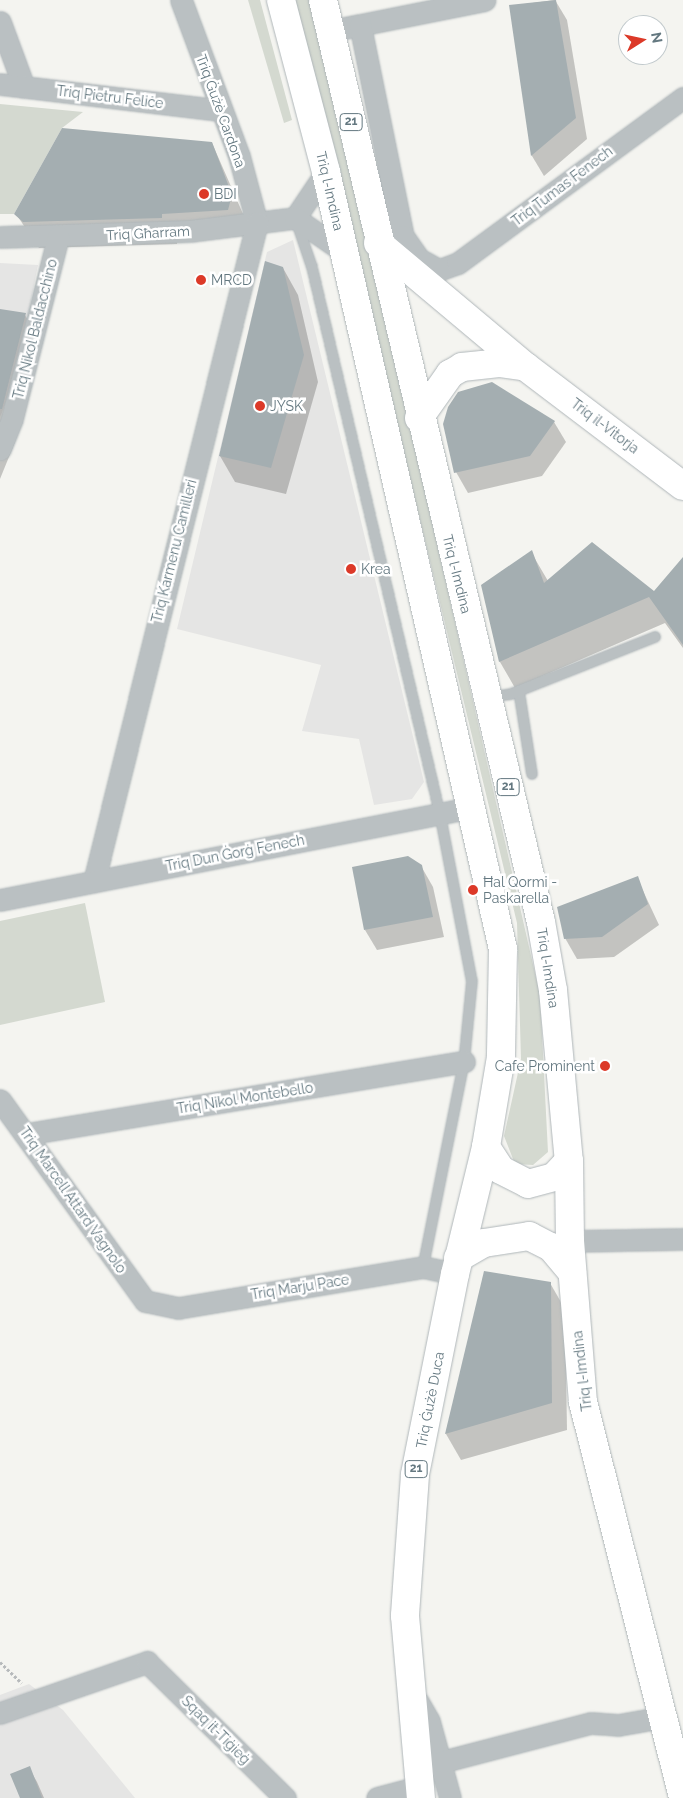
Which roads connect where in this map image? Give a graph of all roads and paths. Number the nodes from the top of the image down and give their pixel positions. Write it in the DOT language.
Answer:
graph roads {
  1 [pos="181,0"];
  2 [pos="281,0"];
  3 [pos="323,0"];
  4 [pos="484,0"];
  5 [pos="0,22"];
  6 [pos="360,25"];
  7 [pos="329,31"];
  8 [pos="0,84"];
  9 [pos="24,87"];
  10 [pos="683,98"];
  11 [pos="219,110"];
  12 [pos="326,172"];
  13 [pos="295,218"];
  14 [pos="257,223"];
  15 [pos="0,236"];
  16 [pos="58,237"];
  17 [pos="378,243"];
  18 [pos="344,252"];
  19 [pos="526,367"];
  20 [pos="419,418"];
  21 [pos="0,449"];
  22 [pos="683,486"];
  23 [pos="655,637"];
  24 [pos="519,691"];
  25 [pos="487,698"];
  26 [pos="532,774"];
  27 [pos="471,808"];
  28 [pos="440,814"];
  29 [pos="94,881"];
  30 [pos="0,900"];
  31 [pos="464,1062"];
  32 [pos="0,1100"];
  33 [pos="27,1134"];
  34 [pos="486,1147"];
  35 [pos="569,1161"];
  36 [pos="683,1240"];
  37 [pos="570,1241"];
  38 [pos="457,1266"];
  39 [pos="423,1267"];
  40 [pos="572,1272"];
  41 [pos="145,1301"];
  42 [pos="409,1687"];
  43 [pos="0,1713"];
  44 [pos="664,1717"];
  45 [pos="441,1762"];
  46 [pos="420,1793"];
  47 [pos="285,1798"];
  48 [pos="377,1798"];
  49 [pos="450,1798"];
  50 [pos="683,1798"];
  1 -- 11 [label="street, Triq Ġużè Cardona"];
  2 -- 12 [label="main road, Triq l-Imdina / 21"];
  3 -- 7 [label="main road, Triq l-Imdina / 21"];
  4 -- 6 [label="street"];
  5 -- 9 [label="street"];
  6 -- 7 [label="street"];
  6 -- 10 [label="street, Triq Tumas Fenech"];
  7 -- 17 [label="main road, Triq l-Imdina / 21"];
  8 -- 9 [label="street, Triq Pietru Feliċe"];
  9 -- 11 [label="street, Triq Pietru Feliċe"];
  11 -- 14 [label="street, Triq Ġużè Cardona"];
  12 -- 13 [label="street"];
  12 -- 18 [label="main road, Triq l-Imdina / 21"];
  13 -- 14 [label="street, Triq Għarram"];
  13 -- 18 [label="street"];
  13 -- 28 [label="lane"];
  14 -- 16 [label="street, Triq Għarram"];
  14 -- 29 [label="street, Triq Karmenu Camilleri"];
  15 -- 16 [label="street, Triq Għarram"];
  16 -- 21 [label="street, Triq Nikol Baldacchino"];
  17 -- 19 [label="main road, Triq il-Vitorja"];
  17 -- 20 [label="main road, Triq l-Imdina / 21"];
  18 -- 27 [label="main road, Triq l-Imdina / 21"];
  19 -- 20 [label="main road, Triq il-Vitorja"];
  19 -- 22 [label="main road, Triq il-Vitorja"];
  20 -- 25 [label="main road, Triq l-Imdina / 21"];
  23 -- 24 [label="lane"];
  24 -- 25 [label="lane"];
  24 -- 26 [label="lane"];
  25 -- 35 [label="main road, Triq l-Imdina / 21"];
  27 -- 28 [label="street, Triq Dun Ġorġ Fenech"];
  27 -- 34 [label="main road, Triq l-Imdina / 21"];
  28 -- 29 [label="street, Triq Dun Ġorġ Fenech"];
  28 -- 31 [label="lane"];
  29 -- 30 [label="street, Triq Dun Ġorġ Fenech"];
  31 -- 33 [label="street, Triq Nikol Montebello"];
  31 -- 39 [label="lane"];
  32 -- 33 [label="street, Triq Marcell Attard Vagnolo"];
  33 -- 41 [label="street, Triq Marcell Attard Vagnolo"];
  34 -- 35 [label="main road"];
  34 -- 38 [label="main road, Triq Ġużè Duca / 21"];
  35 -- 37 [label="main road, Triq l-Imdina / 21"];
  36 -- 37 [label="street"];
  37 -- 40 [label="main road, Triq l-Imdina / 21"];
  38 -- 39 [label="street, Triq Marju Pace"];
  38 -- 40 [label="main road"];
  38 -- 42 [label="main road, Triq Ġużè Duca / 21"];
  39 -- 41 [label="street, Triq Marju Pace"];
  40 -- 44 [label="main road, Triq l-Imdina / 21"];
  42 -- 45 [label="street, Triq Ġużè Duca"];
  42 -- 46 [label="main road, Triq Ġużè Duca / 21"];
  43 -- 47 [label="street, Sqaq it-Tiġieġ"];
  44 -- 45 [label="street"];
  44 -- 50 [label="main road, Triq l-Imdina / 21"];
  45 -- 49 [label="street, Triq Ġużè Duca"];
  46 -- 48 [label="street"];
}
